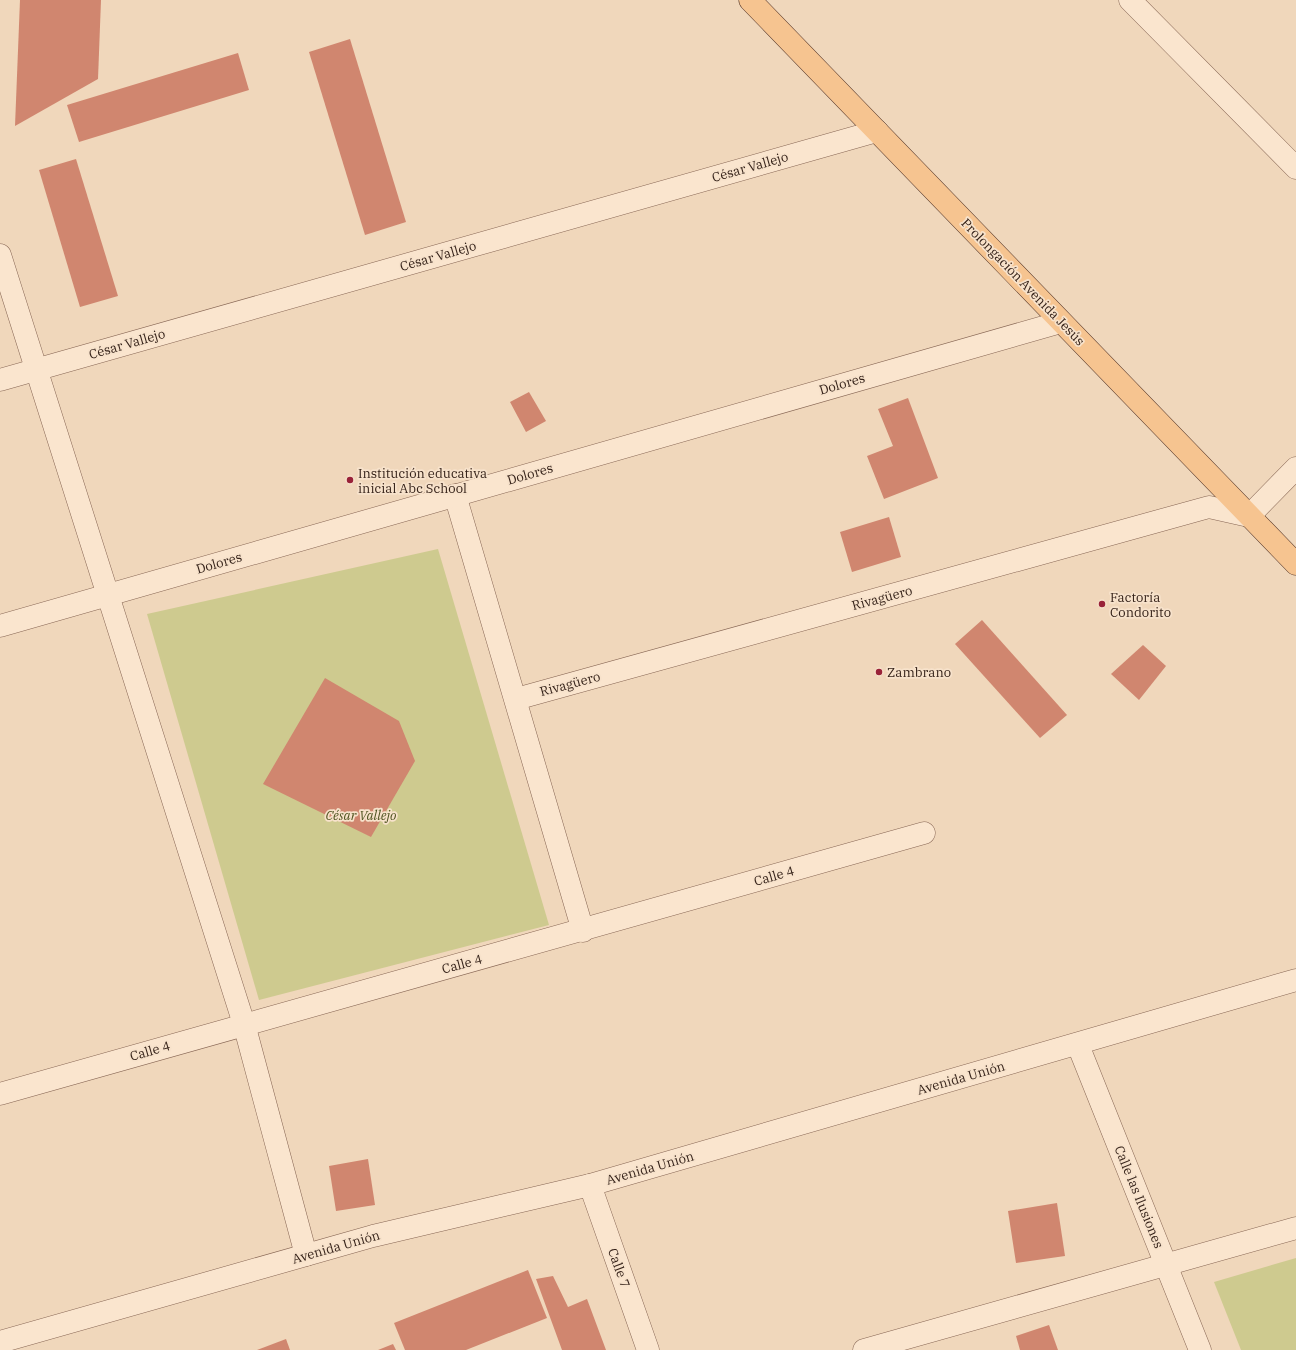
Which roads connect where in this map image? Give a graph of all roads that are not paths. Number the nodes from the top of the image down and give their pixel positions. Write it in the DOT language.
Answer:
graph roads {
  1 [pos="1130,0"];
  2 [pos="754,2"];
  3 [pos="877,131"];
  4 [pos="1296,168"];
  5 [pos="0,255"];
  6 [pos="1061,322"];
  7 [pos="35,370"];
  8 [pos="0,380"];
  9 [pos="1296,468"];
  10 [pos="455,495"];
  11 [pos="1249,516"];
  12 [pos="1296,564"];
  13 [pos="108,595"];
  14 [pos="0,626"];
  15 [pos="516,699"];
  16 [pos="924,833"];
  17 [pos="582,931"];
  18 [pos="1296,980"];
  19 [pos="244,1024"];
  20 [pos="1078,1045"];
  21 [pos="0,1094"];
  22 [pos="590,1185"];
  23 [pos="1296,1228"];
  24 [pos="306,1255"];
  25 [pos="1167,1266"];
  26 [pos="0,1342"];
  27 [pos="648,1350"];
  28 [pos="864,1350"];
  29 [pos="1200,1350"];
  1 -- 4 [label="street"];
  2 -- 3 [label="main road, Prolongación Avenida Jesús"];
  3 -- 6 [label="main road, Prolongación Avenida Jesús"];
  3 -- 7 [label="street, César Vallejo"];
  5 -- 7 [label="street"];
  6 -- 10 [label="street, Dolores"];
  6 -- 11 [label="main road, Prolongación Avenida Jesús"];
  7 -- 8 [label="street, César Vallejo"];
  7 -- 13 [label="street"];
  9 -- 11 [label="street"];
  10 -- 13 [label="street, Dolores"];
  10 -- 15 [label="street"];
  11 -- 12 [label="main road, Prolongación Avenida Jesús"];
  11 -- 15 [label="street, Rivagüero"];
  13 -- 14 [label="street, Dolores"];
  13 -- 19 [label="street"];
  15 -- 17 [label="street"];
  16 -- 17 [label="street, Calle 4"];
  17 -- 19 [label="street, Calle 4"];
  18 -- 20 [label="street, Avenida Unión"];
  19 -- 21 [label="street, Calle 4"];
  19 -- 24 [label="street"];
  20 -- 22 [label="street, Avenida Unión"];
  20 -- 25 [label="street, Calle las Ilusiones"];
  22 -- 24 [label="street, Avenida Unión"];
  22 -- 27 [label="street, Calle 7"];
  23 -- 25 [label="street"];
  24 -- 26 [label="street, Avenida Unión"];
  25 -- 28 [label="street"];
  25 -- 29 [label="street, Calle las Ilusiones"];
}
